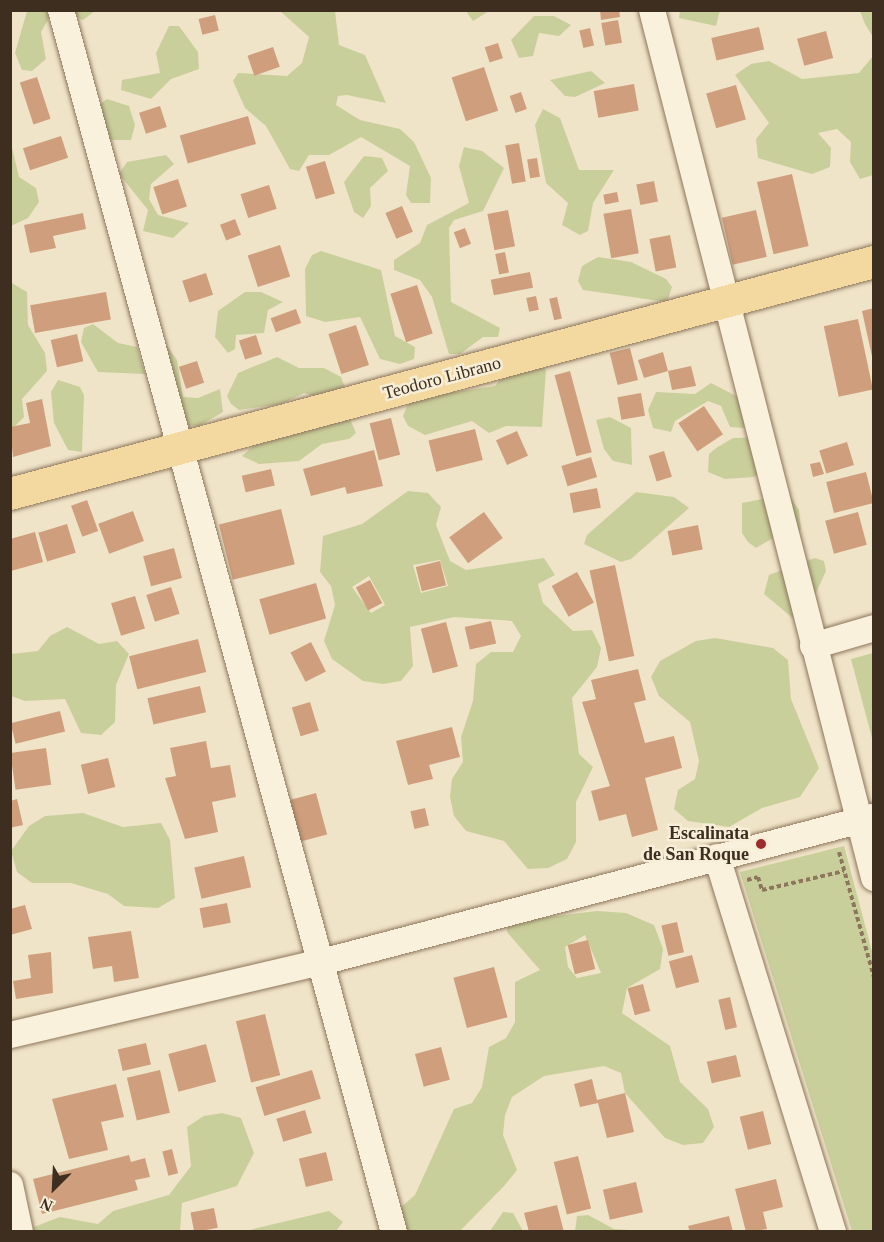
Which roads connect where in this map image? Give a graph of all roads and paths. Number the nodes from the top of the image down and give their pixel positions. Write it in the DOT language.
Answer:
graph roads {
  1 [pos="60,10"];
  2 [pos="652,10"];
  3 [pos="873,262"];
  4 [pos="730,302"];
  5 [pos="179,449"];
  6 [pos="10,494"];
  7 [pos="873,628"];
  8 [pos="813,646"];
  9 [pos="866,819"];
  10 [pos="838,852"];
  11 [pos="717,857"];
  12 [pos="844,871"];
  13 [pos="873,878"];
  14 [pos="744,880"];
  15 [pos="318,963"];
  16 [pos="873,977"];
  17 [pos="10,1035"];
  18 [pos="10,1185"];
  19 [pos="20,1232"];
  20 [pos="393,1232"];
  21 [pos="833,1232"];
  1 -- 5 [label="street"];
  2 -- 4 [label="street"];
  3 -- 4 [label="main road, Teodoro Librano"];
  4 -- 5 [label="main road, Teodoro Librano"];
  4 -- 8 [label="street"];
  5 -- 6 [label="main road, Teodoro Librano"];
  5 -- 15 [label="street"];
  7 -- 8 [label="street"];
  8 -- 9 [label="street"];
  9 -- 11 [label="street"];
  9 -- 13 [label="street"];
  10 -- 12 [label="path"];
  11 -- 15 [label="street"];
  11 -- 21 [label="street"];
  12 -- 14 [label="path"];
  12 -- 16 [label="path"];
  15 -- 17 [label="street"];
  15 -- 20 [label="street"];
  18 -- 19 [label="street"];
}
